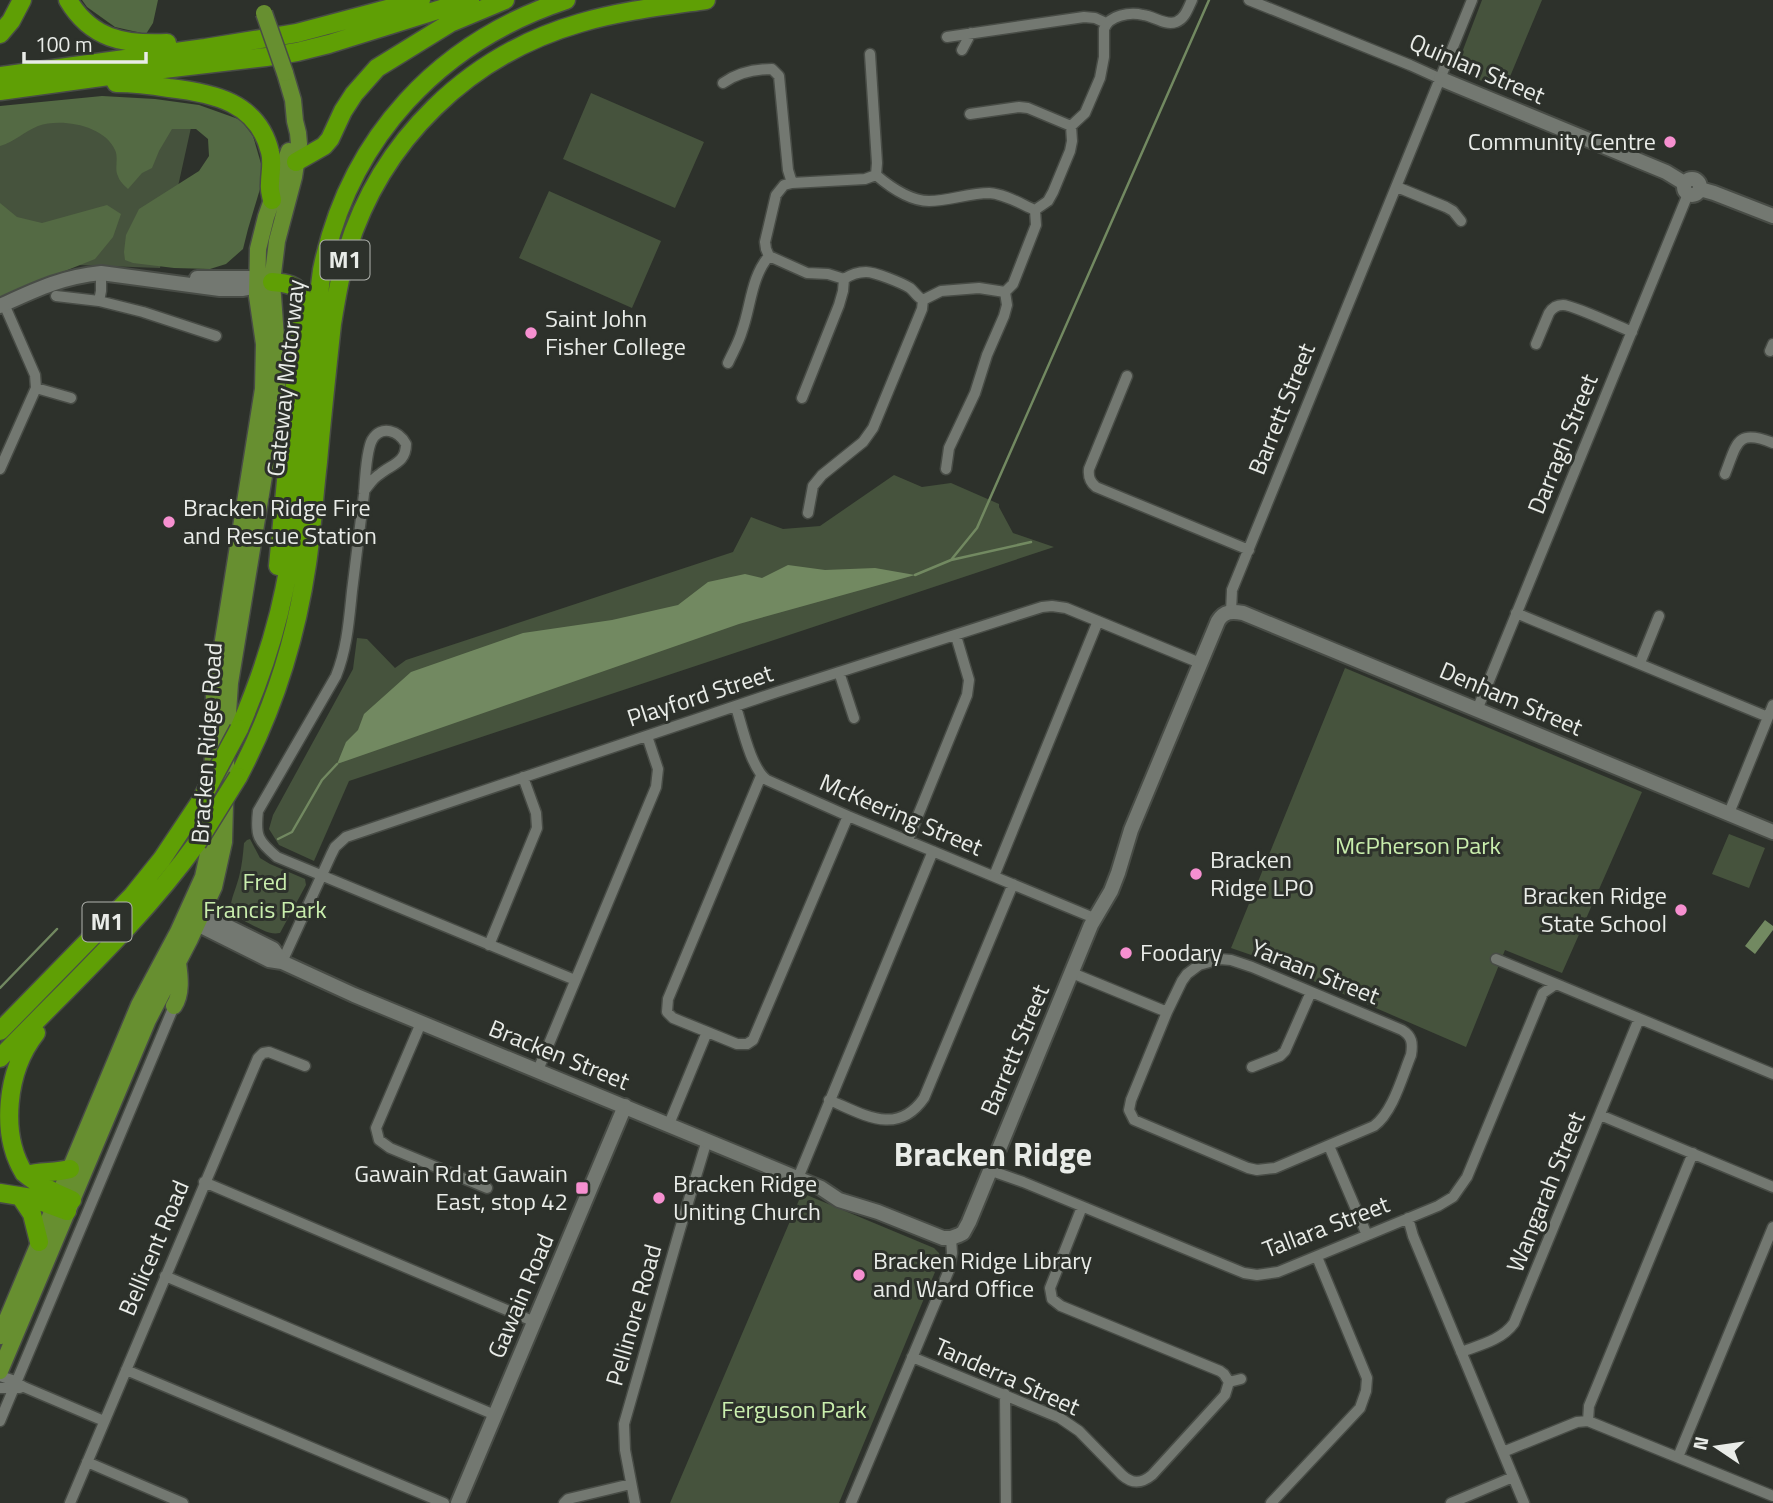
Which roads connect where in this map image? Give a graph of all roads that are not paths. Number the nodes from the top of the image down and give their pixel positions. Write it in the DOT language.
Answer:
graph roads {
  1 [pos="22,0"];
  2 [pos="68,0"];
  3 [pos="421,0"];
  4 [pos="470,0"];
  5 [pos="505,0"];
  6 [pos="566,0"];
  7 [pos="706,0"];
  8 [pos="1192,0"];
  9 [pos="1250,0"];
  10 [pos="1472,0"];
  11 [pos="262,6"];
  12 [pos="1106,23"];
  13 [pos="971,33"];
  14 [pos="0,34"];
  15 [pos="947,37"];
  16 [pos="247,41"];
  17 [pos="962,50"];
  18 [pos="870,54"];
  19 [pos="0,76"];
  20 [pos="1441,79"];
  21 [pos="64,82"];
  22 [pos="723,83"];
  23 [pos="0,91"];
  24 [pos="970,114"];
  25 [pos="295,121"];
  26 [pos="1071,126"];
  27 [pos="296,162"];
  28 [pos="876,176"];
  29 [pos="792,183"];
  30 [pos="1397,187"];
  31 [pos="1691,188"];
  32 [pos="272,200"];
  33 [pos="1035,210"];
  34 [pos="1773,216"];
  35 [pos="1461,221"];
  36 [pos="769,256"];
  37 [pos="101,273"];
  38 [pos="844,279"];
  39 [pos="262,282"];
  40 [pos="1005,292"];
  41 [pos="56,296"];
  42 [pos="923,300"];
  43 [pos="99,301"];
  44 [pos="2,305"];
  45 [pos="1632,332"];
  46 [pos="216,336"];
  47 [pos="1536,344"];
  48 [pos="728,363"];
  49 [pos="1127,376"];
  50 [pos="36,388"];
  51 [pos="71,398"];
  52 [pos="802,398"];
  53 [pos="1773,443"];
  54 [pos="0,469"];
  55 [pos="946,469"];
  56 [pos="1725,474"];
  57 [pos="364,491"];
  58 [pos="808,513"];
  59 [pos="1249,550"];
  60 [pos="1231,612"];
  61 [pos="1517,613"];
  62 [pos="279,615"];
  63 [pos="1659,616"];
  64 [pos="1098,621"];
  65 [pos="956,636"];
  66 [pos="1200,663"];
  67 [pos="1640,663"];
  68 [pos="839,672"];
  69 [pos="1773,705"];
  70 [pos="736,707"];
  71 [pos="1477,710"];
  72 [pos="1768,717"];
  73 [pos="854,718"];
  74 [pos="647,736"];
  75 [pos="761,776"];
  76 [pos="523,777"];
  77 [pos="1728,813"];
  78 [pos="848,816"];
  79 [pos="1773,832"];
  80 [pos="908,840"];
  81 [pos="933,851"];
  82 [pos="322,876"];
  83 [pos="994,876"];
  84 [pos="1013,884"];
  85 [pos="194,916"];
  86 [pos="1094,918"];
  87 [pos="489,945"];
  88 [pos="1496,959"];
  89 [pos="282,962"];
  90 [pos="178,963"];
  91 [pos="1072,973"];
  92 [pos="575,980"];
  93 [pos="1556,984"];
  94 [pos="1311,992"];
  95 [pos="174,1006"];
  96 [pos="45,1011"];
  97 [pos="1167,1013"];
  98 [pos="1639,1019"];
  99 [pos="421,1023"];
  100 [pos="0,1031"];
  101 [pos="707,1032"];
  102 [pos="0,1058"];
  103 [pos="305,1066"];
  104 [pos="1251,1067"];
  105 [pos="538,1070"];
  106 [pos="1773,1074"];
  107 [pos="829,1100"];
  108 [pos="625,1106"];
  109 [pos="1600,1115"];
  110 [pos="669,1124"];
  111 [pos="707,1140"];
  112 [pos="1329,1146"];
  113 [pos="1693,1153"];
  114 [pos="70,1169"];
  115 [pos="989,1170"];
  116 [pos="27,1175"];
  117 [pos="798,1178"];
  118 [pos="205,1182"];
  119 [pos="1773,1187"];
  120 [pos="487,1188"];
  121 [pos="0,1193"];
  122 [pos="20,1196"];
  123 [pos="63,1203"];
  124 [pos="1082,1207"];
  125 [pos="1408,1218"];
  126 [pos="1773,1227"];
  127 [pos="1367,1236"];
  128 [pos="951,1238"];
  129 [pos="39,1242"];
  130 [pos="1317,1257"];
  131 [pos="165,1276"];
  132 [pos="534,1322"];
  133 [pos="0,1336"];
  134 [pos="1461,1352"];
  135 [pos="912,1357"];
  136 [pos="126,1370"];
  137 [pos="0,1371"];
  138 [pos="0,1376"];
  139 [pos="1241,1379"];
  140 [pos="1228,1382"];
  141 [pos="18,1386"];
  142 [pos="0,1388"];
  143 [pos="1005,1394"];
  144 [pos="495,1415"];
  145 [pos="104,1421"];
  146 [pos="1588,1421"];
  147 [pos="0,1422"];
  148 [pos="1503,1452"];
  149 [pos="1678,1457"];
  150 [pos="87,1462"];
  151 [pos="1513,1477"];
  152 [pos="631,1484"];
  153 [pos="1772,1494"];
  154 [pos="70,1503"];
  155 [pos="183,1503"];
  156 [pos="444,1503"];
  157 [pos="458,1503"];
  158 [pos="564,1503"];
  159 [pos="635,1503"];
  160 [pos="851,1503"];
  161 [pos="1006,1503"];
  162 [pos="1271,1503"];
  163 [pos="1451,1503"];
  164 [pos="1524,1503"];
  1 -- 14 [label="highway"];
  2 -- 16 [label="highway"];
  3 -- 16 [label="highway"];
  4 -- 21 [label="highway"];
  5 -- 27 [label="highway"];
  6 -- 62 [label="highway, Gateway Motorway / M1"];
  7 -- 96 [label="highway, Gateway Motorway / M1, bridge"];
  8 -- 12 [label="street"];
  9 -- 20 [label="street, Quinlan Street"];
  10 -- 20 [label="street, Barrett Street"];
  11 -- 25 [label="main road, Bracken Ridge Road, bridge"];
  12 -- 13 [label="street"];
  12 -- 26 [label="street"];
  13 -- 15 [label="street"];
  13 -- 17 [label="street"];
  16 -- 19 [label="highway"];
  18 -- 28 [label="street"];
  20 -- 30 [label="street, Barrett Street"];
  20 -- 31 [label="street, Quinlan Street"];
  21 -- 23 [label="highway"];
  21 -- 32 [label="highway"];
  22 -- 29 [label="street"];
  24 -- 26 [label="street"];
  25 -- 27 [label="main road, Bracken Ridge Road"];
  25 -- 32 [label="main road, Bracken Ridge Road"];
  26 -- 33 [label="street"];
  27 -- 39 [label="main road, Bracken Ridge Road"];
  28 -- 29 [label="street"];
  28 -- 33 [label="street"];
  29 -- 36 [label="street"];
  30 -- 35 [label="street"];
  30 -- 59 [label="street, Barrett Street"];
  31 -- 34 [label="street, Quinlan Street"];
  31 -- 45 [label="street, Darragh Street"];
  32 -- 39 [label="main road, Bracken Ridge Road"];
  33 -- 40 [label="street"];
  36 -- 38 [label="street"];
  36 -- 48 [label="street"];
  37 -- 39 [label="street"];
  37 -- 43 [label="street"];
  37 -- 44 [label="street"];
  38 -- 42 [label="street"];
  38 -- 52 [label="street"];
  39 -- 62 [label="highway"];
  39 -- 85 [label="main road, Bracken Ridge Road"];
  40 -- 42 [label="street"];
  40 -- 55 [label="street"];
  41 -- 43 [label="street"];
  42 -- 58 [label="street"];
  43 -- 46 [label="street"];
  44 -- 50 [label="street"];
  45 -- 47 [label="street"];
  45 -- 61 [label="street, Darragh Street"];
  49 -- 59 [label="street"];
  50 -- 51 [label="street"];
  50 -- 54 [label="street"];
  53 -- 56 [label="street"];
  57 -- 57 [label="street"];
  57 -- 82 [label="street"];
  59 -- 60 [label="street, Barrett Street"];
  60 -- 66 [label="street, Barrett Street"];
  60 -- 71 [label="street, Denham Street"];
  61 -- 67 [label="street"];
  61 -- 71 [label="street, Darragh Street"];
  62 -- 100 [label="highway, Gateway Motorway / M1, bridge"];
  63 -- 67 [label="street"];
  64 -- 65 [label="street, Playford Street"];
  64 -- 66 [label="street, Playford Street"];
  64 -- 83 [label="street"];
  65 -- 68 [label="street, Playford Street"];
  65 -- 80 [label="street"];
  66 -- 86 [label="street, Barrett Street"];
  67 -- 72 [label="street"];
  68 -- 70 [label="street, Playford Street"];
  68 -- 73 [label="street"];
  69 -- 72 [label="street"];
  70 -- 74 [label="street, Playford Street"];
  70 -- 75 [label="street"];
  71 -- 77 [label="street, Denham Street"];
  72 -- 77 [label="street"];
  74 -- 76 [label="street, Playford Street"];
  74 -- 92 [label="street"];
  75 -- 78 [label="street, McKeering Street"];
  75 -- 101 [label="street"];
  76 -- 82 [label="street, Playford Street"];
  76 -- 87 [label="street"];
  77 -- 79 [label="street, Denham Street"];
  78 -- 80 [label="street, McKeering Street"];
  78 -- 101 [label="street"];
  80 -- 81 [label="street, McKeering Street"];
  81 -- 83 [label="street, McKeering Street"];
  81 -- 107 [label="street"];
  82 -- 87 [label="street"];
  82 -- 89 [label="street, Playford Street"];
  83 -- 84 [label="street, McKeering Street"];
  84 -- 86 [label="street, McKeering Street"];
  84 -- 107 [label="street"];
  85 -- 89 [label="street, Bracken Street"];
  85 -- 90 [label="main road, Bracken Ridge Road"];
  85 -- 114 [label="main road, Bracken Ridge Road"];
  86 -- 91 [label="street, Barrett Street"];
  87 -- 92 [label="street"];
  88 -- 93 [label="street"];
  89 -- 99 [label="street, Bracken Street"];
  90 -- 95 [label="main road"];
  90 -- 123 [label="main road, Bracken Ridge Road"];
  91 -- 97 [label="street"];
  91 -- 115 [label="street, Barrett Street"];
  92 -- 105 [label="street"];
  93 -- 98 [label="street"];
  93 -- 125 [label="street, Tallara Street"];
  94 -- 97 [label="street, Yaraan Street"];
  94 -- 104 [label="street"];
  94 -- 112 [label="street, Yaraan Street"];
  95 -- 141 [label="street"];
  96 -- 102 [label="highway, Gateway Motorway / M1"];
  96 -- 116 [label="highway"];
  97 -- 112 [label="street, Yaraan Street"];
  98 -- 106 [label="street"];
  98 -- 109 [label="street, Wangarah Street"];
  99 -- 105 [label="street, Bracken Street"];
  99 -- 120 [label="street"];
  101 -- 110 [label="street"];
  103 -- 118 [label="street, Bellicent Road"];
  105 -- 108 [label="street, Bracken Street"];
  107 -- 117 [label="street"];
  108 -- 110 [label="street, Bracken Street"];
  108 -- 132 [label="street, Gawain Road"];
  109 -- 113 [label="street"];
  109 -- 134 [label="street, Wangarah Street"];
  110 -- 111 [label="street, Bracken Street"];
  111 -- 117 [label="street, Bracken Street"];
  111 -- 152 [label="street, Pellinore Road"];
  112 -- 127 [label="street"];
  113 -- 119 [label="street"];
  113 -- 146 [label="street"];
  114 -- 116 [label="highway"];
  114 -- 123 [label="main road, Bracken Ridge Road"];
  115 -- 124 [label="street, Tallara Street"];
  115 -- 128 [label="street, Barrett Street"];
  116 -- 123 [label="highway"];
  117 -- 128 [label="street, Bracken Street"];
  118 -- 131 [label="street, Bellicent Road"];
  118 -- 132 [label="street"];
  121 -- 122 [label="highway"];
  122 -- 123 [label="highway"];
  122 -- 129 [label="highway"];
  123 -- 129 [label="main road, Bracken Ridge Road"];
  123 -- 137 [label="main road, Bracken Ridge Road"];
  124 -- 130 [label="street, Tallara Street"];
  124 -- 140 [label="street"];
  125 -- 127 [label="street, Tallara Street"];
  125 -- 134 [label="street"];
  126 -- 149 [label="street"];
  127 -- 130 [label="street, Tallara Street"];
  128 -- 135 [label="street"];
  129 -- 133 [label="main road, Bracken Ridge Road"];
  130 -- 162 [label="street"];
  131 -- 136 [label="street, Bellicent Road"];
  131 -- 144 [label="street"];
  132 -- 144 [label="street, Gawain Road"];
  134 -- 148 [label="street"];
  135 -- 143 [label="street, Tanderra Street"];
  135 -- 160 [label="street"];
  136 -- 145 [label="street, Bellicent Road"];
  136 -- 156 [label="street"];
  138 -- 141 [label="street"];
  139 -- 140 [label="street"];
  140 -- 143 [label="street, Tanderra Street"];
  141 -- 142 [label="street"];
  141 -- 145 [label="street"];
  141 -- 147 [label="street"];
  143 -- 161 [label="street"];
  144 -- 157 [label="street, Gawain Road"];
  145 -- 150 [label="street, Bellicent Road"];
  146 -- 148 [label="street"];
  146 -- 149 [label="street"];
  148 -- 151 [label="street"];
  149 -- 153 [label="street"];
  150 -- 154 [label="street, Bellicent Road"];
  150 -- 155 [label="street"];
  151 -- 163 [label="street"];
  151 -- 164 [label="street"];
  152 -- 158 [label="street"];
  152 -- 159 [label="street, Pellinore Road"];
}
